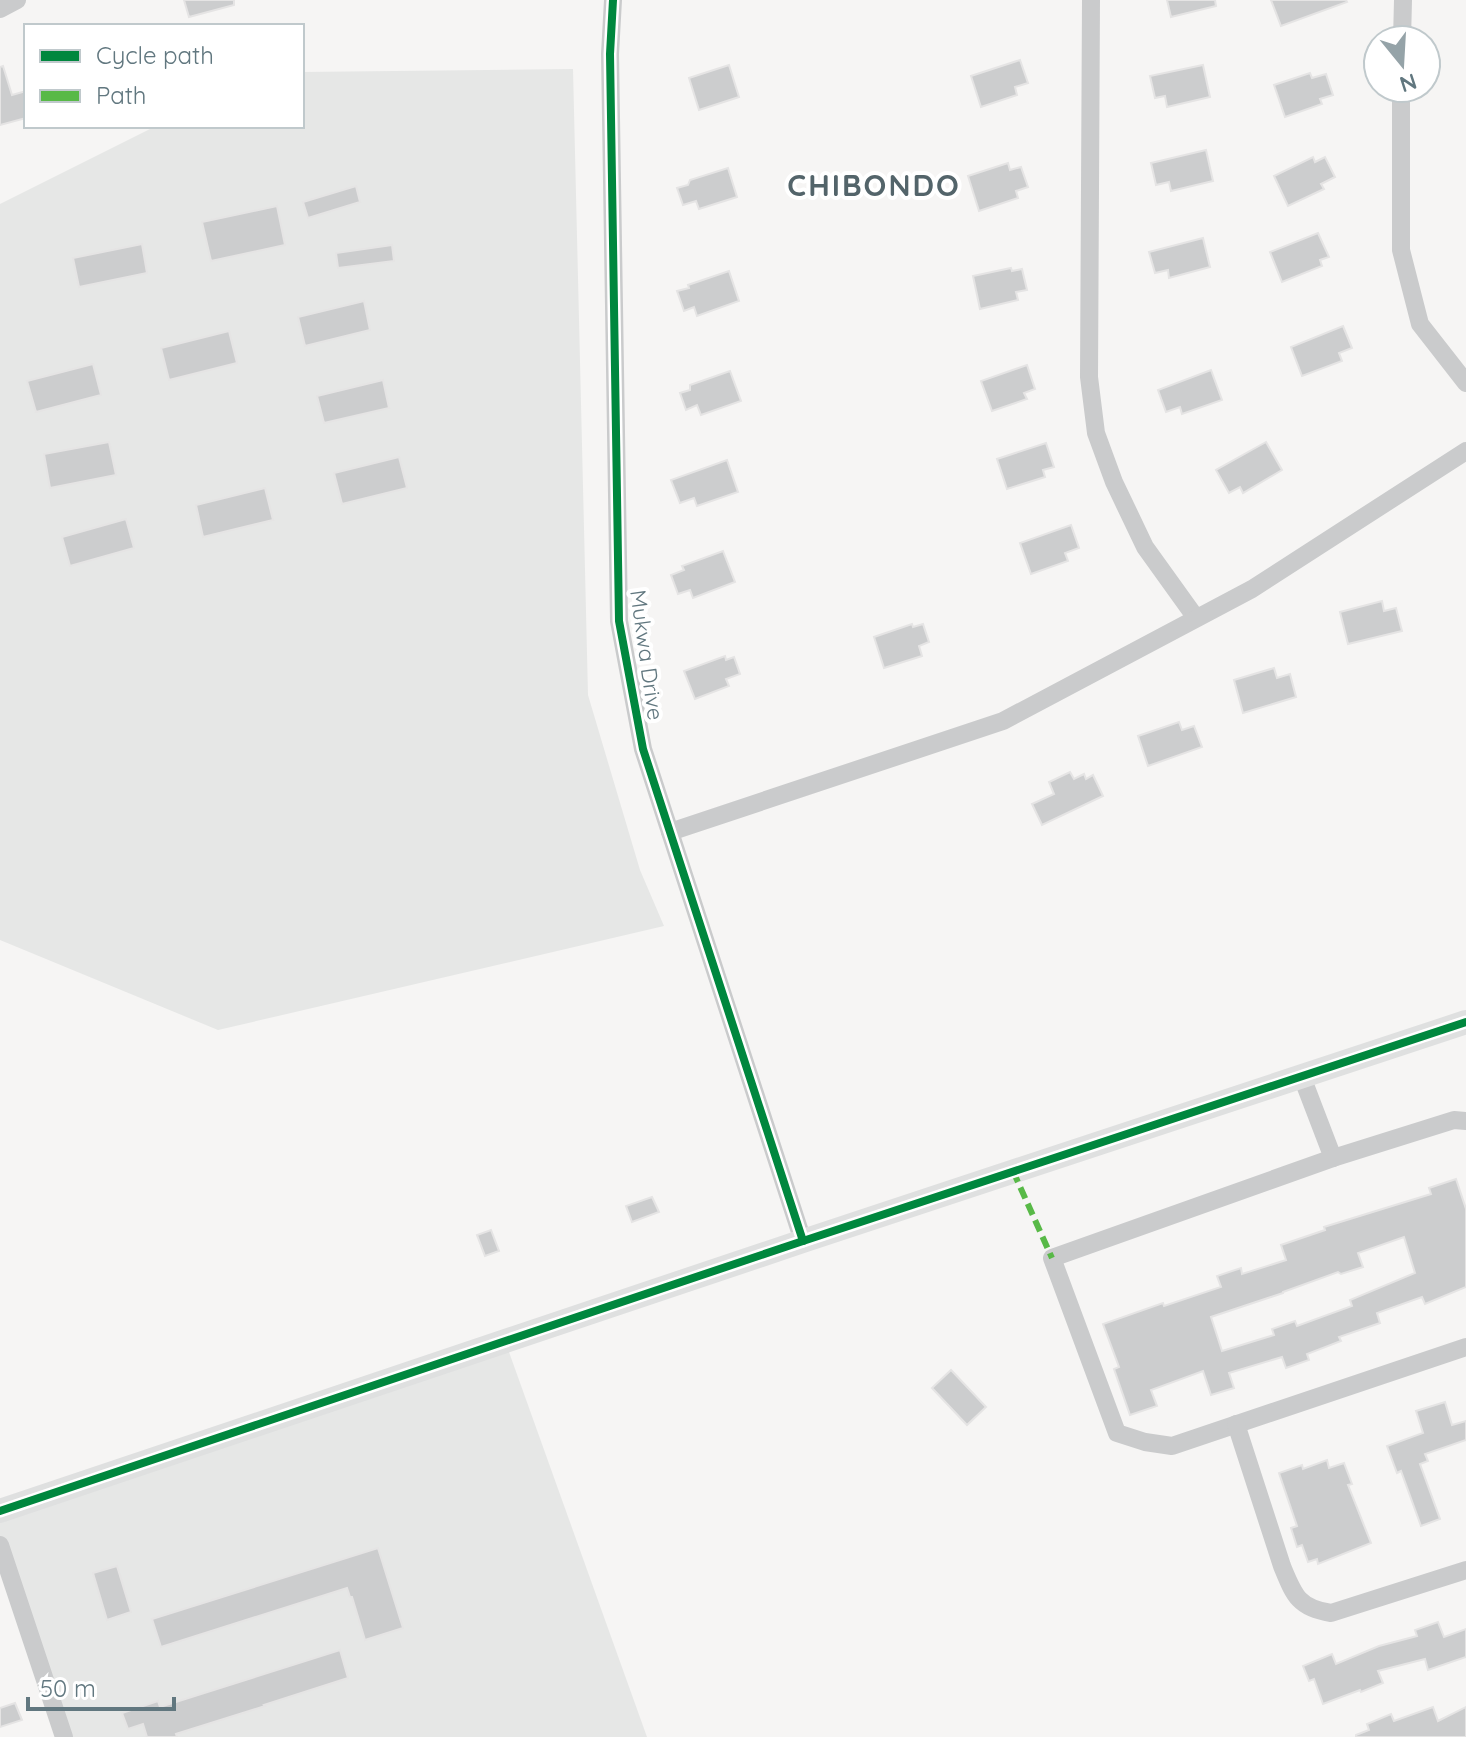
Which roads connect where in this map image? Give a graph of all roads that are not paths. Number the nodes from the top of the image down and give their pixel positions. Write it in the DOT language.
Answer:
graph roads {
  1 [pos="17,0"];
  2 [pos="613,0"];
  3 [pos="1091,0"];
  4 [pos="1403,0"];
  5 [pos="0,9"];
  6 [pos="1402,24"];
  7 [pos="1401,104"];
  8 [pos="1466,383"];
  9 [pos="1466,451"];
  10 [pos="1196,618"];
  11 [pos="670,832"];
  12 [pos="1466,1022"];
  13 [pos="1302,1077"];
  14 [pos="1466,1121"];
  15 [pos="1333,1158"];
  16 [pos="803,1241"];
  17 [pos="1466,1347"];
  18 [pos="1236,1424"];
  19 [pos="0,1511"];
  20 [pos="0,1545"];
  21 [pos="1466,1570"];
  22 [pos="4,1572"];
  23 [pos="64,1737"];
  1 -- 5 [label="street"];
  2 -- 11 [label="street, Mukwa Drive"];
  3 -- 10 [label="street"];
  4 -- 6 [label="street"];
  7 -- 8 [label="street"];
  9 -- 10 [label="street"];
  10 -- 11 [label="street"];
  11 -- 16 [label="street, Mukwa Drive"];
  12 -- 13 [label="street"];
  13 -- 15 [label="street"];
  13 -- 16 [label="street"];
  14 -- 15 [label="street"];
  15 -- 18 [label="street"];
  16 -- 19 [label="street"];
  17 -- 18 [label="street"];
  18 -- 21 [label="street"];
  20 -- 22 [label="street"];
  22 -- 23 [label="street"];
}
